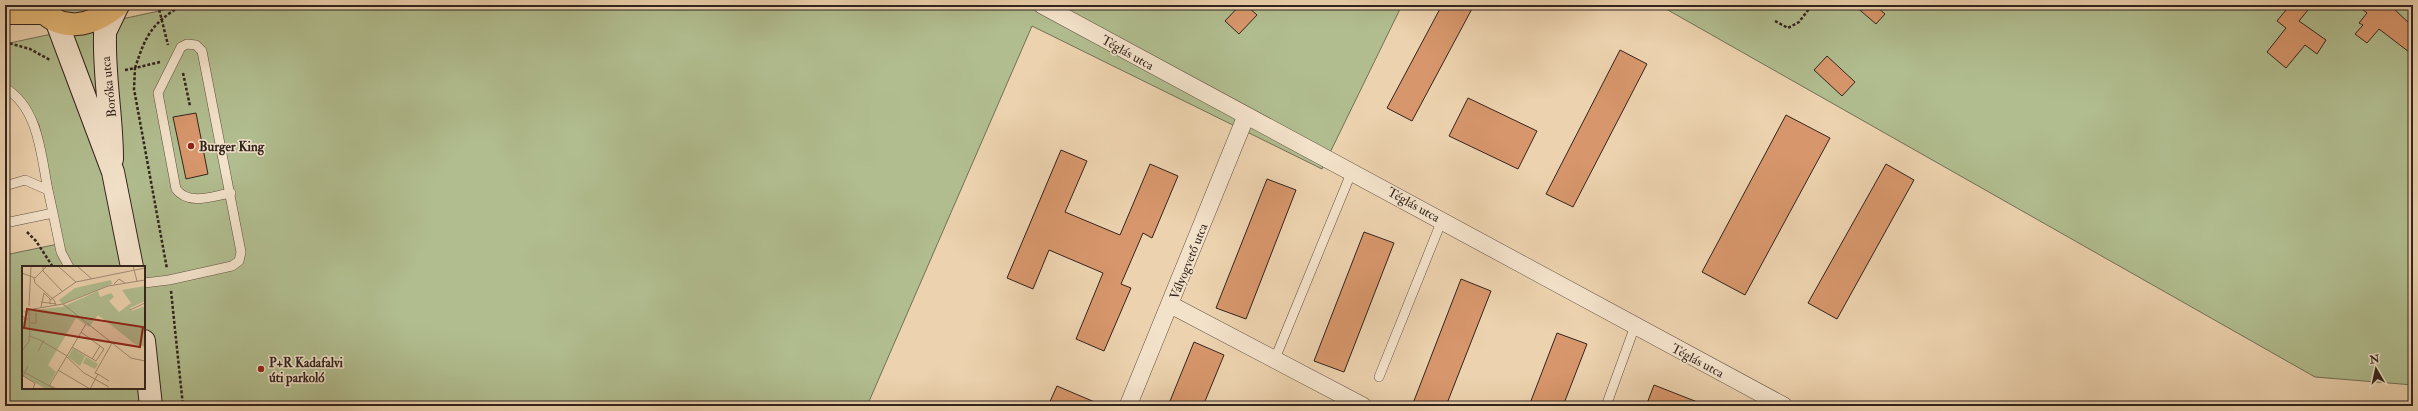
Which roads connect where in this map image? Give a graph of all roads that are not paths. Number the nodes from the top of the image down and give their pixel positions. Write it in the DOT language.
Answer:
graph roads {
  1 [pos="118,5"];
  2 [pos="1042,5"];
  3 [pos="46,12"];
  4 [pos="5,13"];
  5 [pos="5,88"];
  6 [pos="1246,116"];
  7 [pos="1352,171"];
  8 [pos="112,172"];
  9 [pos="5,186"];
  10 [pos="48,190"];
  11 [pos="231,193"];
  12 [pos="54,213"];
  13 [pos="1442,220"];
  14 [pos="5,223"];
  15 [pos="68,266"];
  16 [pos="132,266"];
  17 [pos="145,283"];
  18 [pos="1170,305"];
  19 [pos="1635,326"];
  20 [pos="145,350"];
  21 [pos="1274,361"];
  22 [pos="1379,377"];
  23 [pos="151,406"];
  24 [pos="1128,406"];
  25 [pos="1363,406"];
  26 [pos="1606,406"];
  27 [pos="1784,406"];
  1 -- 3 [label="main road"];
  1 -- 8 [label="street, Boróka utca"];
  2 -- 6 [label="street, Téglás utca"];
  3 -- 4 [label="main road"];
  3 -- 8 [label="street, Boróka utca"];
  5 -- 10 [label="lane"];
  6 -- 7 [label="street, Téglás utca"];
  6 -- 18 [label="street, Vályogvető utca"];
  7 -- 13 [label="street, Téglás utca"];
  7 -- 21 [label="lane"];
  8 -- 16 [label="street, Boróka utca"];
  9 -- 10 [label="lane"];
  10 -- 12 [label="lane"];
  11 -- 11 [label="lane"];
  11 -- 17 [label="lane"];
  12 -- 14 [label="lane"];
  12 -- 15 [label="lane"];
  13 -- 19 [label="street, Téglás utca"];
  13 -- 22 [label="lane"];
  18 -- 21 [label="street"];
  18 -- 24 [label="street, Vályogvető utca"];
  19 -- 26 [label="lane"];
  19 -- 27 [label="street, Téglás utca"];
  20 -- 23 [label="street"];
  21 -- 25 [label="street"];
}
